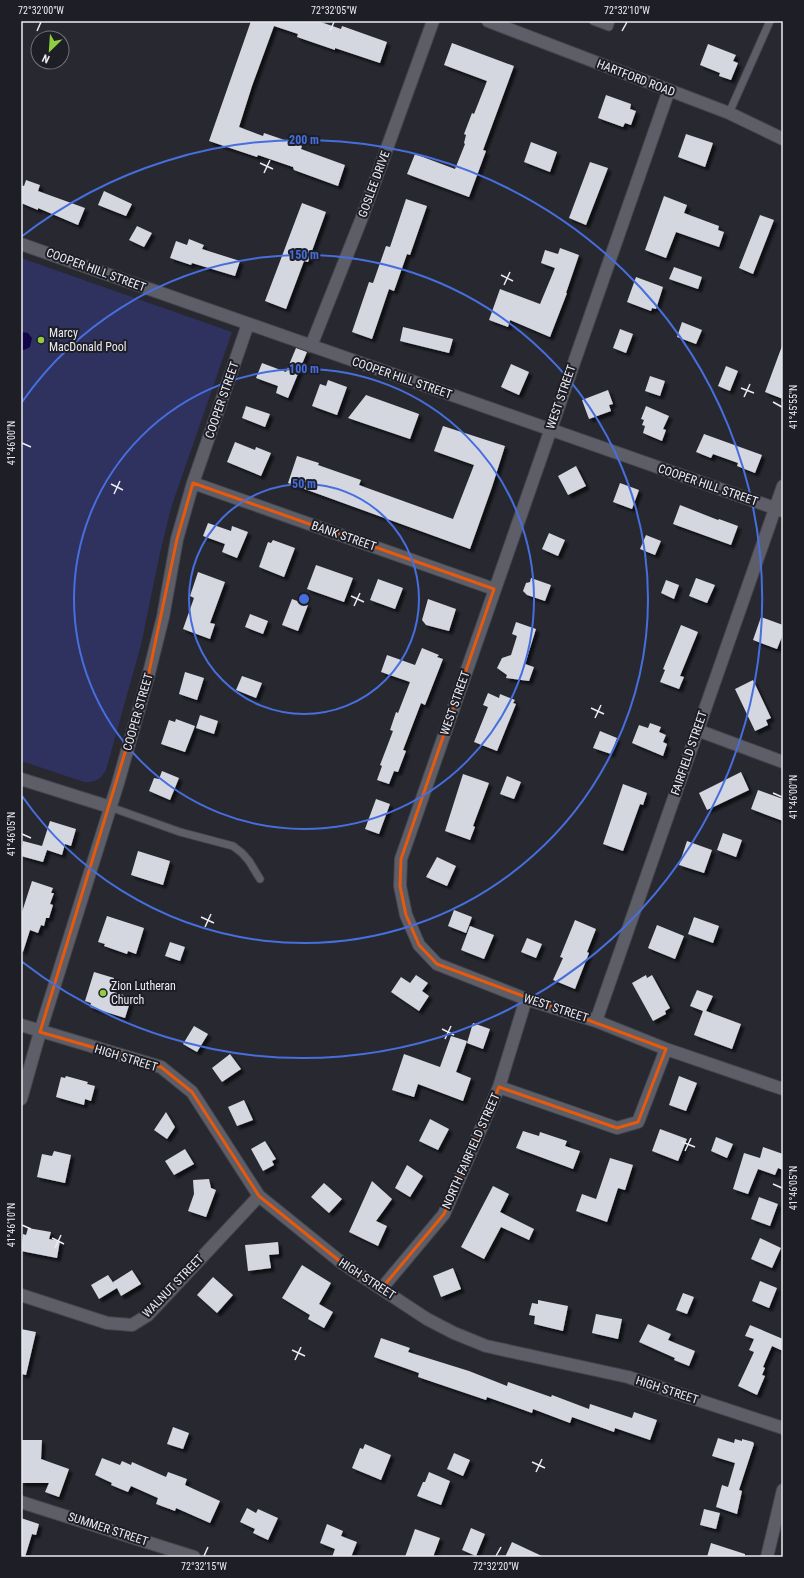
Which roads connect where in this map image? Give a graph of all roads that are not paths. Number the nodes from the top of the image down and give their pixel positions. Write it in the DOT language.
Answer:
graph roads {
  1 [pos="433,21"];
  2 [pos="488,21"];
  3 [pos="593,21"];
  4 [pos="611,21"];
  5 [pos="770,21"];
  6 [pos="504,24"];
  7 [pos="669,90"];
  8 [pos="729,113"];
  9 [pos="783,139"];
  10 [pos="21,244"];
  11 [pos="248,324"];
  12 [pos="311,346"];
  13 [pos="550,429"];
  14 [pos="193,483"];
  15 [pos="783,486"];
  16 [pos="779,510"];
  17 [pos="494,589"];
  18 [pos="697,730"];
  19 [pos="783,762"];
  20 [pos="21,779"];
  21 [pos="110,807"];
  22 [pos="260,879"];
  23 [pos="526,1000"];
  24 [pos="596,1021"];
  25 [pos="21,1026"];
  26 [pos="40,1032"];
  27 [pos="666,1049"];
  28 [pos="499,1087"];
  29 [pos="783,1089"];
  30 [pos="21,1099"];
  31 [pos="259,1196"];
  32 [pos="382,1288"];
  33 [pos="21,1295"];
  34 [pos="783,1428"];
  35 [pos="783,1490"];
  36 [pos="21,1502"];
  37 [pos="194,1557"];
  38 [pos="767,1557"];
  1 -- 12 [label="street, GOSLEE DRIVE"];
  2 -- 6 [label="street, HARTFORD ROAD"];
  3 -- 4 [label="lane"];
  5 -- 8 [label="lane"];
  6 -- 7 [label="street, HARTFORD ROAD"];
  7 -- 8 [label="street, HARTFORD ROAD"];
  7 -- 13 [label="street, WEST STREET"];
  8 -- 9 [label="street, HARTFORD ROAD"];
  10 -- 11 [label="street, COOPER HILL STREET"];
  11 -- 12 [label="street, COOPER HILL STREET"];
  11 -- 14 [label="street, COOPER STREET"];
  12 -- 13 [label="street, COOPER HILL STREET"];
  13 -- 16 [label="street, COOPER HILL STREET"];
  13 -- 17 [label="street, WEST STREET"];
  14 -- 17 [label="street, BANK STREET"];
  14 -- 21 [label="street, COOPER STREET"];
  15 -- 16 [label="street, FAIRFIELD STREET"];
  16 -- 18 [label="street, FAIRFIELD STREET"];
  17 -- 23 [label="street, WEST STREET"];
  18 -- 19 [label="street"];
  18 -- 24 [label="street, FAIRFIELD STREET"];
  20 -- 21 [label="street"];
  21 -- 22 [label="lane"];
  21 -- 26 [label="street, COOPER STREET"];
  23 -- 24 [label="street, WEST STREET"];
  23 -- 28 [label="street, NORTH FAIRFIELD STREET"];
  24 -- 27 [label="street, WEST STREET"];
  25 -- 26 [label="street, HIGH STREET"];
  26 -- 30 [label="street, COOPER STREET"];
  26 -- 31 [label="street, HIGH STREET"];
  27 -- 28 [label="street, NORTH FAIRFIELD STREET"];
  27 -- 29 [label="street, WEST STREET"];
  28 -- 32 [label="street, NORTH FAIRFIELD STREET"];
  31 -- 32 [label="street, HIGH STREET"];
  31 -- 33 [label="street, WALNUT STREET"];
  32 -- 34 [label="street, HIGH STREET"];
  35 -- 38 [label="street"];
  36 -- 37 [label="street, SUMMER STREET"];
}
